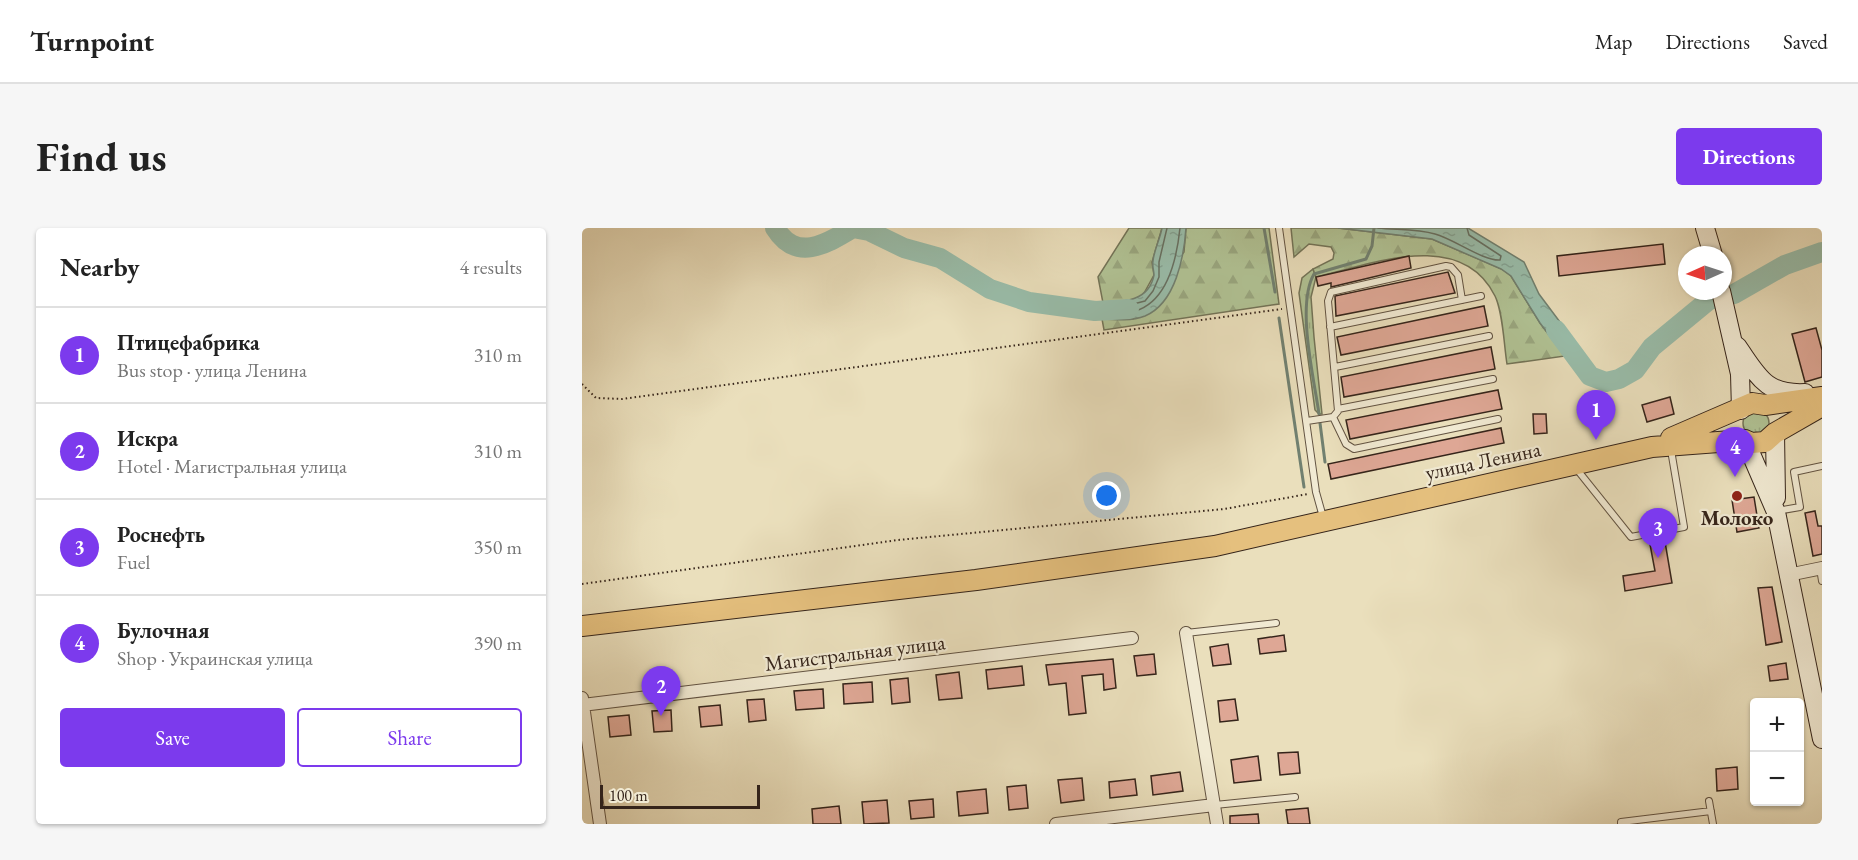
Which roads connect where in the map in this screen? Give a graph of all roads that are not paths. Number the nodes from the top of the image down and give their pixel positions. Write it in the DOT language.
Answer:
graph roads {
  1 [pos="1280,228"];
  2 [pos="1705,228"];
  3 [pos="1710,246"];
  4 [pos="1481,296"];
  5 [pos="1462,300"];
  6 [pos="1723,300"];
  7 [pos="1330,327"];
  8 [pos="1732,334"];
  9 [pos="1489,336"];
  10 [pos="1335,367"];
  11 [pos="1493,379"];
  12 [pos="1822,392"];
  13 [pos="1822,397"];
  14 [pos="1768,406"];
  15 [pos="1822,406"];
  16 [pos="1338,409"];
  17 [pos="1741,410"];
  18 [pos="1333,417"];
  19 [pos="1498,419"];
  20 [pos="1307,421"];
  21 [pos="1706,424"];
  22 [pos="1775,433"];
  23 [pos="1745,440"];
  24 [pos="1661,446"];
  25 [pos="1575,466"];
  26 [pos="1822,466"];
  27 [pos="1776,512"];
  28 [pos="1324,521"];
  29 [pos="1821,572"];
  30 [pos="1788,575"];
  31 [pos="1276,623"];
  32 [pos="582,626"];
  33 [pos="1186,633"];
  34 [pos="1132,638"];
  35 [pos="582,703"];
  36 [pos="1820,714"];
  37 [pos="1822,738"];
  38 [pos="1295,797"];
  39 [pos="1709,801"];
  40 [pos="1214,805"];
  41 [pos="1711,811"];
  42 [pos="600,824"];
  43 [pos="1056,824"];
  44 [pos="1217,824"];
  45 [pos="1621,824"];
  46 [pos="1713,824"];
  1 -- 20 [label="lane"];
  2 -- 3 [label="main road"];
  4 -- 5 [label="lane"];
  5 -- 7 [label="lane"];
  5 -- 7 [label="lane"];
  6 -- 8 [label="main road"];
  7 -- 10 [label="lane"];
  8 -- 12 [label="main road"];
  8 -- 14 [label="main road"];
  8 -- 17 [label="main road"];
  8 -- 21 [label="main road"];
  9 -- 10 [label="lane"];
  10 -- 16 [label="lane"];
  11 -- 16 [label="lane"];
  13 -- 14 [label="main road, улица Ленина"];
  14 -- 17 [label="main road, улица Ленина"];
  14 -- 22 [label="main road"];
  15 -- 22 [label="main road, улица Ленина"];
  16 -- 18 [label="lane"];
  17 -- 21 [label="main road, улица Ленина"];
  17 -- 23 [label="main road"];
  18 -- 19 [label="lane"];
  18 -- 20 [label="lane"];
  20 -- 28 [label="lane"];
  21 -- 24 [label="main road, улица Ленина"];
  22 -- 23 [label="main road, улица Ленина"];
  22 -- 27 [label="main road"];
  23 -- 24 [label="main road, улица Ленина"];
  23 -- 27 [label="main road"];
  24 -- 25 [label="main road, улица Ленина"];
  24 -- 25 [label="lane"];
  25 -- 28 [label="main road, улица Ленина"];
  26 -- 27 [label="lane"];
  27 -- 30 [label="main road"];
  28 -- 32 [label="main road, улица Ленина"];
  29 -- 30 [label="street"];
  30 -- 36 [label="main road"];
  31 -- 33 [label="lane"];
  33 -- 40 [label="street"];
  34 -- 35 [label="street, Магистральная улица"];
  35 -- 42 [label="street"];
  36 -- 37 [label="main road"];
  38 -- 40 [label="lane"];
  39 -- 41 [label="lane"];
  40 -- 43 [label="street"];
  40 -- 44 [label="street"];
  41 -- 45 [label="lane"];
  41 -- 46 [label="lane"];
}
